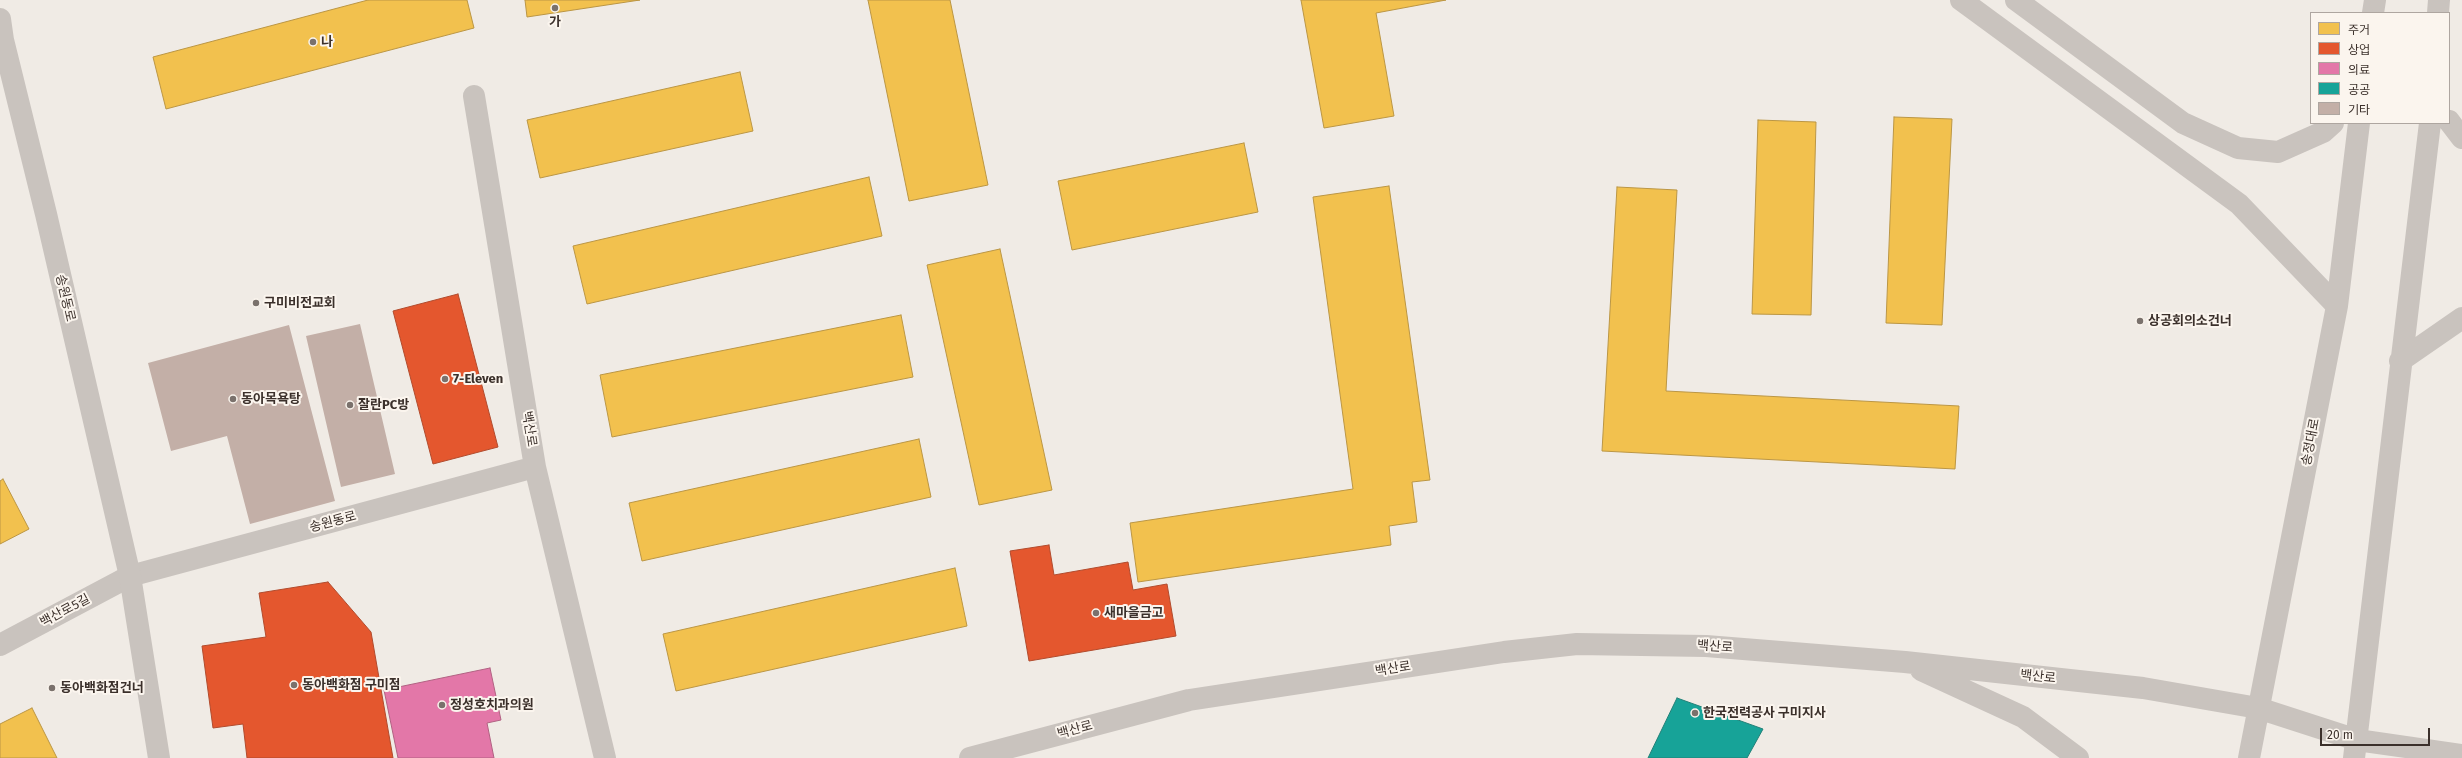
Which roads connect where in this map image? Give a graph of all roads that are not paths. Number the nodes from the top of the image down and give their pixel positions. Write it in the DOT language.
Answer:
graph roads {
  1 [pos="1961,0"];
  2 [pos="2016,0"];
  3 [pos="2374,0"];
  4 [pos="2439,0"];
  5 [pos="2373,12"];
  6 [pos="2438,12"];
  7 [pos="0,20"];
  8 [pos="474,96"];
  9 [pos="2450,122"];
  10 [pos="2332,124"];
  11 [pos="2359,124"];
  12 [pos="2430,124"];
  13 [pos="2462,138"];
  14 [pos="2337,306"];
  15 [pos="2462,318"];
  16 [pos="2400,360"];
  17 [pos="535,467"];
  18 [pos="130,576"];
  19 [pos="0,645"];
  20 [pos="1906,662"];
  21 [pos="2258,708"];
  22 [pos="2355,749"];
  23 [pos="2462,755"];
  24 [pos="159,758"];
  25 [pos="604,758"];
  26 [pos="970,758"];
  27 [pos="2078,758"];
  28 [pos="2249,758"];
  1 -- 14 [label="street"];
  2 -- 10 [label="street"];
  3 -- 5 [label="street"];
  4 -- 6 [label="street"];
  7 -- 18 [label="street, 송원동로"];
  8 -- 17 [label="street, 백산로"];
  9 -- 13 [label="street"];
  11 -- 14 [label="street, 송정대로"];
  12 -- 16 [label="street"];
  14 -- 21 [label="street, 송정대로"];
  15 -- 16 [label="street"];
  16 -- 22 [label="street"];
  17 -- 18 [label="street, 송원동로"];
  17 -- 25 [label="street, 백산로"];
  18 -- 19 [label="street, 백산로5길"];
  18 -- 24 [label="street, 송원동로"];
  20 -- 21 [label="street, 백산로"];
  20 -- 26 [label="street, 백산로"];
  20 -- 27 [label="street"];
  21 -- 22 [label="street, 백산로"];
  21 -- 28 [label="street, 송정대로"];
  22 -- 23 [label="street, 백산로"];
}
